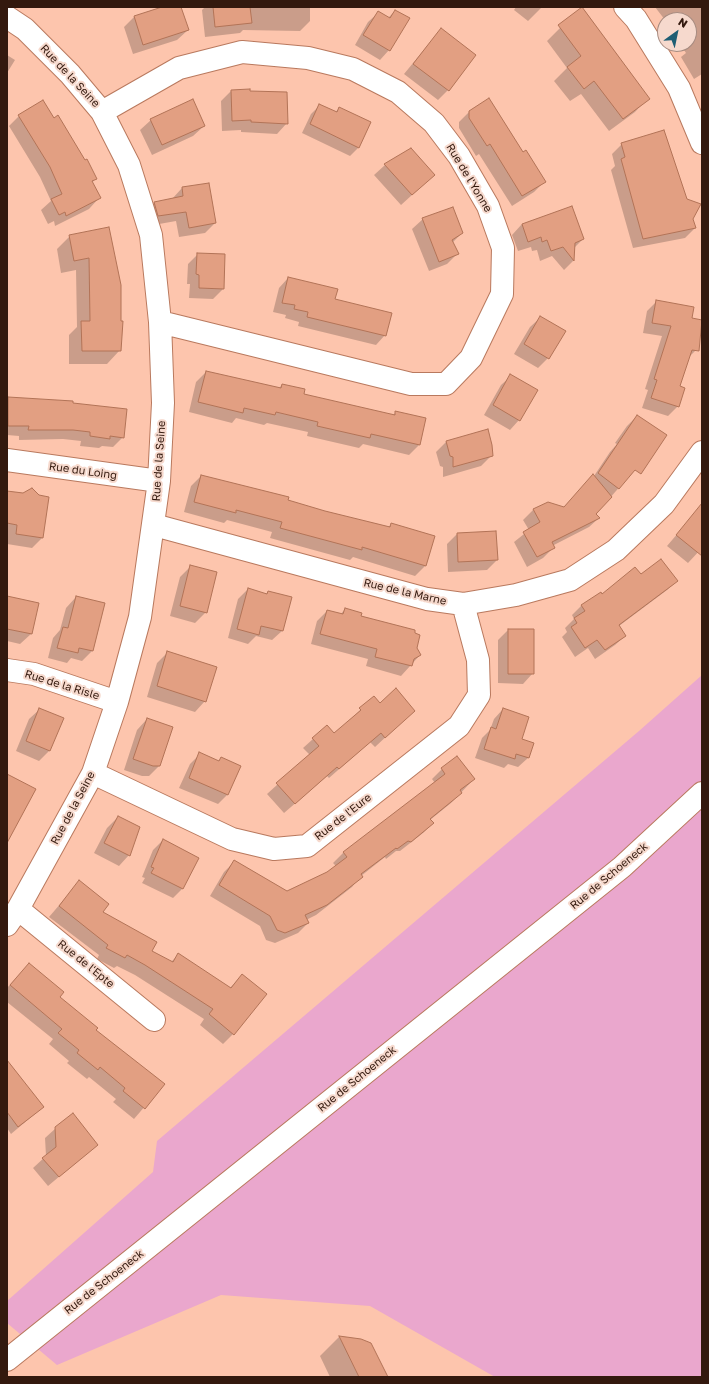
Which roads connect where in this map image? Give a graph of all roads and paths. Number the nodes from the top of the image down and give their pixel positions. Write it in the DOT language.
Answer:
graph roads {
  1 [pos="625,7"];
  2 [pos="7,17"];
  3 [pos="102,112"];
  4 [pos="702,143"];
  5 [pos="160,322"];
  6 [pos="702,452"];
  7 [pos="7,460"];
  8 [pos="159,481"];
  9 [pos="154,525"];
  10 [pos="463,604"];
  11 [pos="7,670"];
  12 [pos="117,702"];
  13 [pos="93,773"];
  14 [pos="702,793"];
  15 [pos="12,917"];
  16 [pos="154,1020"];
  17 [pos="7,1360"];
  1 -- 4 [label="street"];
  2 -- 3 [label="street, Rue de la Seine"];
  3 -- 5 [label="street, Rue de la Seine"];
  3 -- 5 [label="street, Rue de l'Yonne"];
  5 -- 8 [label="street, Rue de la Seine"];
  6 -- 10 [label="street, Rue de la Marne"];
  7 -- 8 [label="street, Rue du Loing"];
  8 -- 9 [label="street, Rue de la Seine"];
  9 -- 10 [label="street, Rue de la Marne"];
  9 -- 12 [label="street, Rue de la Seine"];
  10 -- 13 [label="street, Rue de l'Eure"];
  11 -- 12 [label="street, Rue de la Risle"];
  12 -- 13 [label="street, Rue de la Seine"];
  13 -- 15 [label="street, Rue de la Seine"];
  14 -- 17 [label="street, Rue de Schoeneck"];
  15 -- 16 [label="street, Rue de l'Epte"];
}
